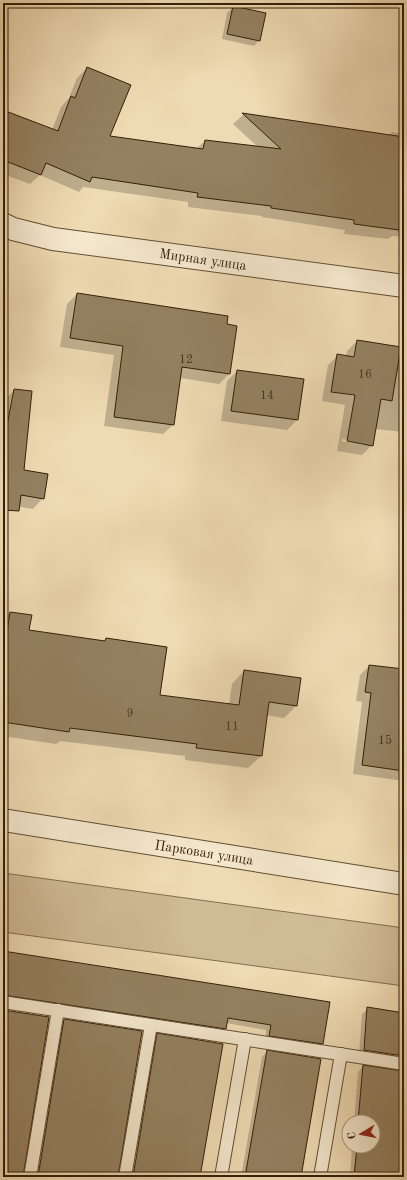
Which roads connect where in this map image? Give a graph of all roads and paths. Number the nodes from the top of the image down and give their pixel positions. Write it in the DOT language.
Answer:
graph roads {
  1 [pos="3,224"];
  2 [pos="404,286"];
  3 [pos="3,820"];
  4 [pos="404,884"];
  5 [pos="3,1002"];
  6 [pos="58,1010"];
  7 [pos="151,1025"];
  8 [pos="245,1039"];
  9 [pos="341,1054"];
  10 [pos="404,1064"];
  11 [pos="30,1177"];
  12 [pos="125,1177"];
  13 [pos="222,1177"];
  14 [pos="320,1177"];
  1 -- 2 [label="street, Мирная улица"];
  3 -- 4 [label="street, Парковая улица"];
  5 -- 6 [label="lane"];
  6 -- 7 [label="lane"];
  6 -- 11 [label="lane"];
  7 -- 8 [label="lane"];
  7 -- 12 [label="lane"];
  8 -- 9 [label="lane"];
  8 -- 13 [label="lane"];
  9 -- 10 [label="lane"];
  9 -- 14 [label="lane"];
}
